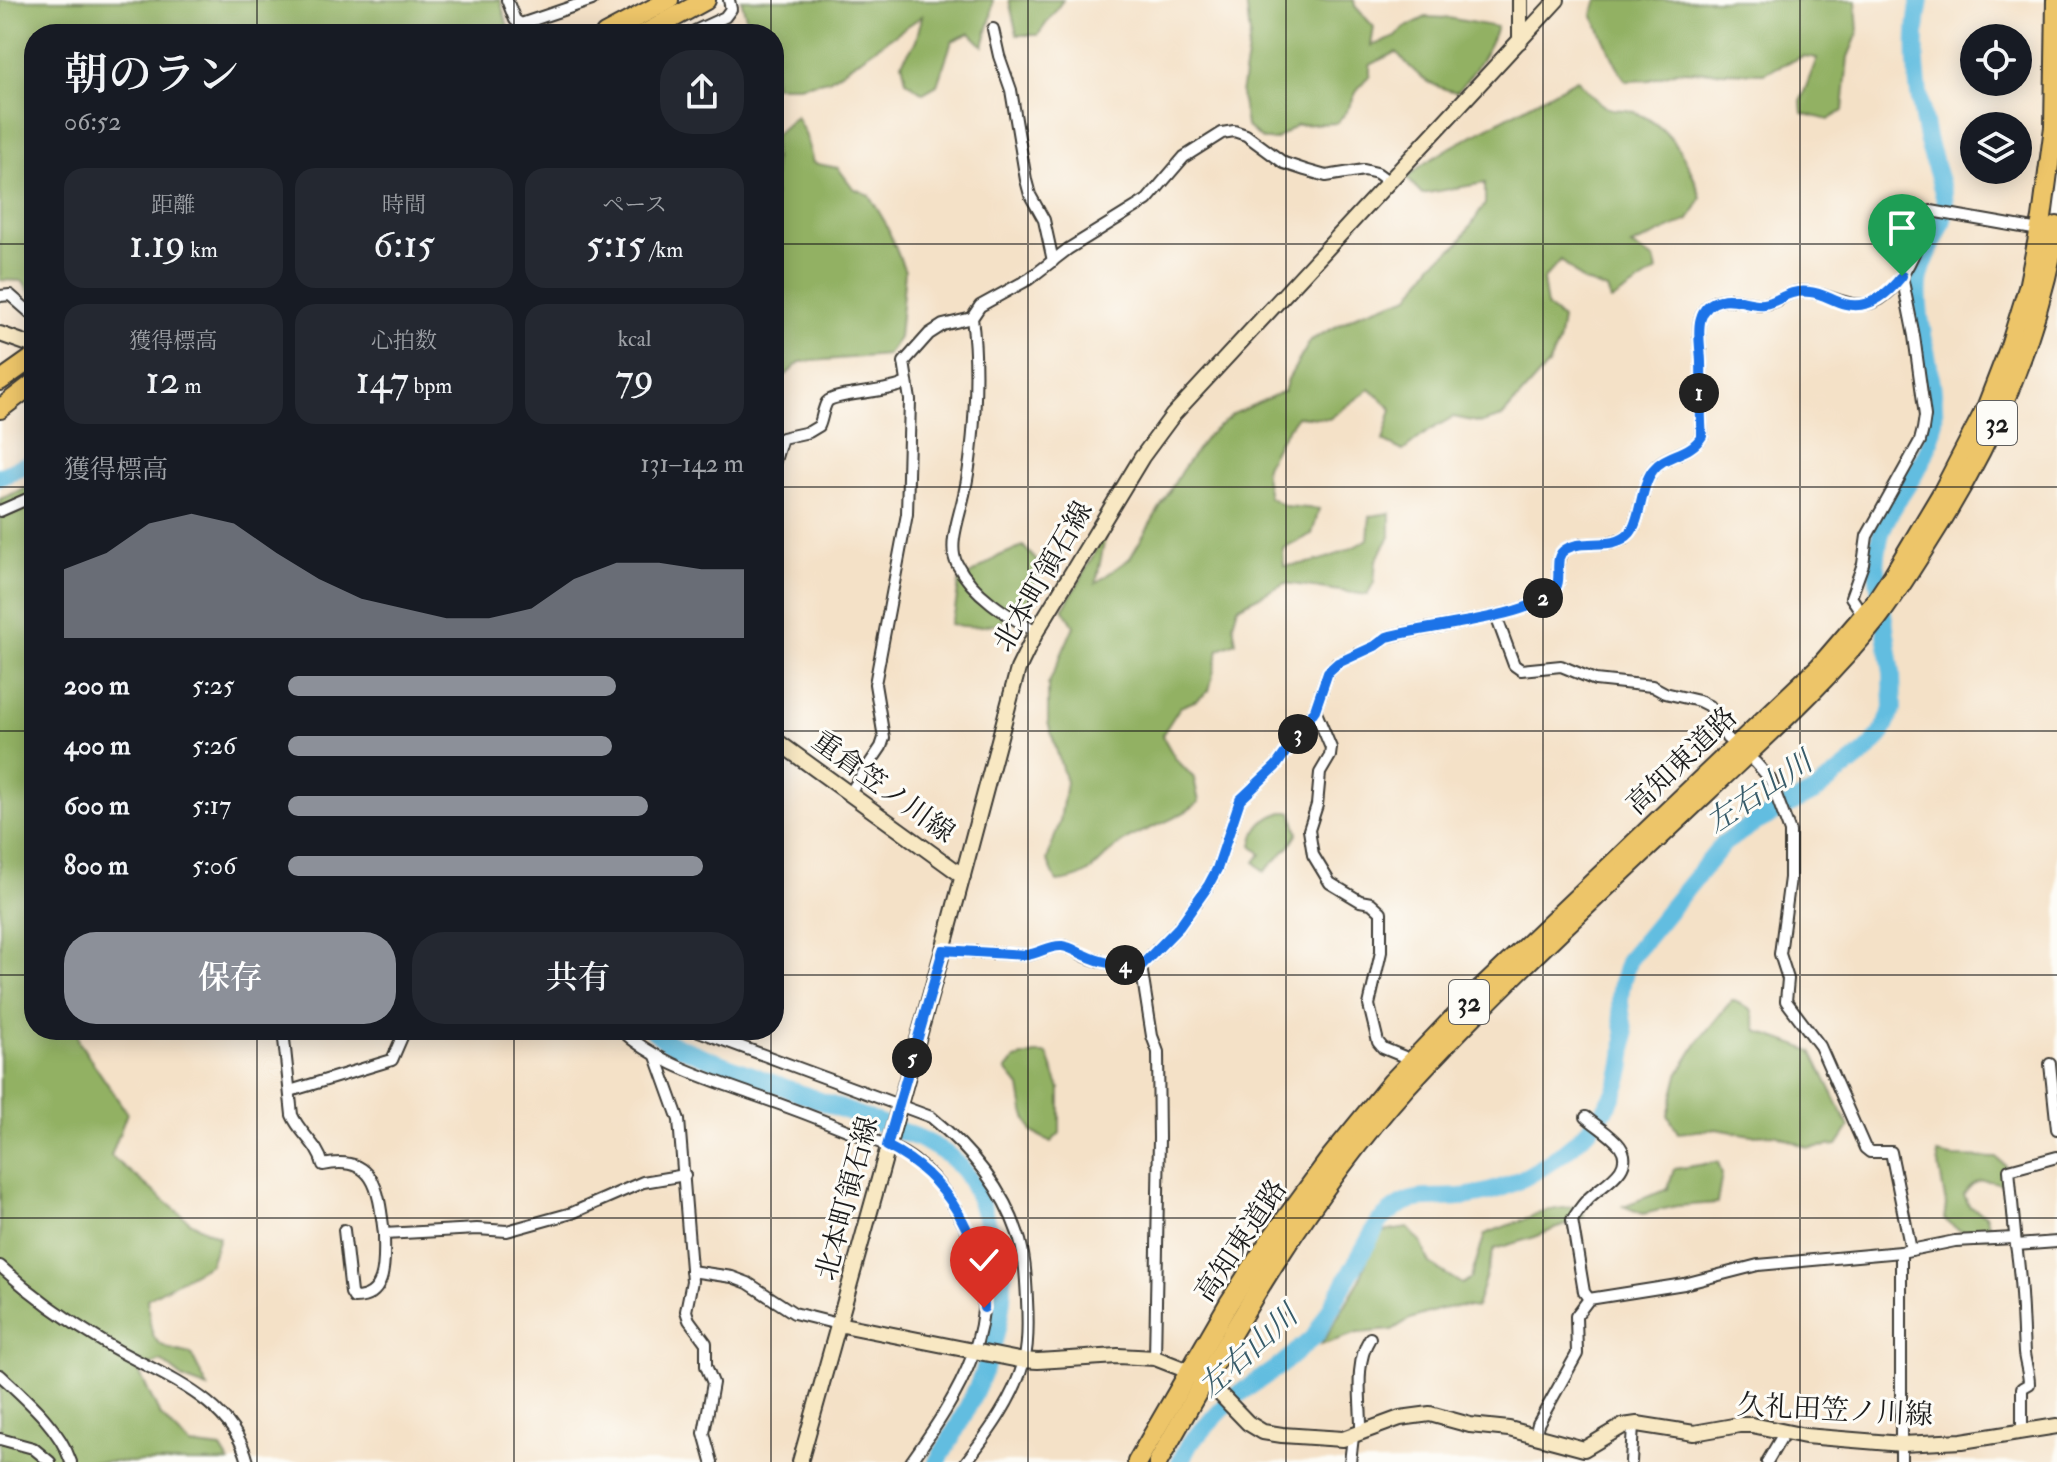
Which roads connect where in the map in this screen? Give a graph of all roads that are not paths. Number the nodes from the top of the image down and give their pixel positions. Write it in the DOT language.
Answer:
graph roads {
  1 [pos="507,0"];
  2 [pos="592,0"];
  3 [pos="669,0"];
  4 [pos="706,0"];
  5 [pos="1520,0"];
  6 [pos="1557,0"];
  7 [pos="2056,0"];
  8 [pos="729,1"];
  9 [pos="624,24"];
  10 [pos="662,24"];
  11 [pos="710,24"];
  12 [pos="993,29"];
  13 [pos="1520,41"];
  14 [pos="1388,181"];
  15 [pos="2048,228"];
  16 [pos="1053,261"];
  17 [pos="1902,276"];
  18 [pos="0,296"];
  19 [pos="24,307"];
  20 [pos="972,318"];
  21 [pos="0,334"];
  22 [pos="24,342"];
  23 [pos="24,364"];
  24 [pos="0,381"];
  25 [pos="906,383"];
  26 [pos="24,391"];
  27 [pos="0,409"];
  28 [pos="784,438"];
  29 [pos="24,497"];
  30 [pos="24,500"];
  31 [pos="17,503"];
  32 [pos="0,511"];
  33 [pos="1496,616"];
  34 [pos="1871,616"];
  35 [pos="1036,632"];
  36 [pos="1315,710"];
  37 [pos="784,746"];
  38 [pos="1741,750"];
  39 [pos="850,793"];
  40 [pos="963,876"];
  41 [pos="943,950"];
  42 [pos="1141,966"];
  43 [pos="284,1040"];
  44 [pos="401,1040"];
  45 [pos="634,1040"];
  46 [pos="723,1040"];
  47 [pos="656,1056"];
  48 [pos="1412,1060"];
  49 [pos="2050,1064"];
  50 [pos="290,1091"];
  51 [pos="898,1104"];
  52 [pos="1590,1120"];
  53 [pos="2057,1129"];
  54 [pos="888,1145"];
  55 [pos="2057,1157"];
  56 [pos="685,1175"];
  57 [pos="344,1230"];
  58 [pos="384,1234"];
  59 [pos="2015,1242"];
  60 [pos="2057,1242"];
  61 [pos="1906,1251"];
  62 [pos="0,1266"];
  63 [pos="691,1271"];
  64 [pos="1589,1299"];
  65 [pos="838,1324"];
  66 [pos="1370,1338"];
  67 [pos="976,1352"];
  68 [pos="1155,1358"];
  69 [pos="1022,1360"];
  70 [pos="0,1375"];
  71 [pos="1197,1377"];
  72 [pos="1633,1425"];
  73 [pos="2057,1426"];
  74 [pos="1784,1433"];
  75 [pos="2022,1433"];
  76 [pos="1357,1436"];
  77 [pos="1535,1436"];
  78 [pos="0,1439"];
  79 [pos="1902,1444"];
  80 [pos="50,1462"];
  81 [pos="71,1462"];
  82 [pos="248,1462"];
  83 [pos="712,1462"];
  84 [pos="800,1462"];
  85 [pos="911,1462"];
  86 [pos="966,1462"];
  87 [pos="1137,1462"];
  88 [pos="1158,1462"];
  89 [pos="1350,1462"];
  90 [pos="1631,1462"];
  91 [pos="1767,1462"];
  92 [pos="1901,1462"];
  1 -- 2 [label="street"];
  3 -- 9 [label="highway"];
  4 -- 10 [label="highway"];
  5 -- 13 [label="main road"];
  6 -- 13 [label="main road, 北本町領石線"];
  7 -- 15 [label="highway, 高知東道路 / 32"];
  8 -- 11 [label="street"];
  12 -- 16 [label="street"];
  13 -- 14 [label="main road, 北本町領石線"];
  14 -- 16 [label="street"];
  14 -- 35 [label="main road, 北本町領石線"];
  15 -- 17 [label="street"];
  15 -- 34 [label="highway, 高知東道路 / 32"];
  16 -- 20 [label="street"];
  17 -- 33 [label="street"];
  17 -- 34 [label="street"];
  18 -- 19 [label="street"];
  20 -- 25 [label="street"];
  20 -- 35 [label="street"];
  21 -- 22 [label="main road"];
  23 -- 24 [label="highway"];
  25 -- 28 [label="street"];
  25 -- 39 [label="street"];
  26 -- 27 [label="highway"];
  29 -- 31 [label="street"];
  30 -- 31 [label="street"];
  31 -- 32 [label="street"];
  33 -- 36 [label="street"];
  33 -- 38 [label="street"];
  34 -- 38 [label="highway, 高知東道路 / 32"];
  35 -- 40 [label="main road, 北本町領石線"];
  36 -- 42 [label="street"];
  36 -- 48 [label="street"];
  37 -- 39 [label="main road, 重倉笠ノ川線"];
  38 -- 48 [label="highway, 高知東道路 / 32"];
  38 -- 61 [label="street"];
  38 -- 71 [label="highway, 高知東道路 / 32"];
  39 -- 40 [label="main road, 重倉笠ノ川線"];
  40 -- 41 [label="main road, 北本町領石線"];
  41 -- 42 [label="street"];
  41 -- 51 [label="main road, 北本町領石線"];
  42 -- 68 [label="street"];
  43 -- 50 [label="street"];
  44 -- 50 [label="street"];
  45 -- 47 [label="street"];
  46 -- 51 [label="street"];
  47 -- 54 [label="street"];
  47 -- 56 [label="street"];
  48 -- 71 [label="highway, 高知東道路 / 32"];
  49 -- 53 [label="street"];
  50 -- 58 [label="street"];
  51 -- 54 [label="main road, 北本町領石線"];
  51 -- 69 [label="street"];
  52 -- 64 [label="street"];
  54 -- 65 [label="main road, 北本町領石線"];
  54 -- 67 [label="street"];
  55 -- 59 [label="street"];
  56 -- 58 [label="street"];
  56 -- 63 [label="street"];
  57 -- 58 [label="street"];
  59 -- 60 [label="street"];
  59 -- 61 [label="street"];
  59 -- 75 [label="street"];
  61 -- 64 [label="street"];
  61 -- 79 [label="street"];
  62 -- 82 [label="street"];
  63 -- 65 [label="street"];
  63 -- 83 [label="street"];
  64 -- 77 [label="street"];
  65 -- 67 [label="main road"];
  65 -- 84 [label="main road, 北本町領石線"];
  66 -- 76 [label="street"];
  67 -- 69 [label="main road"];
  67 -- 85 [label="street"];
  68 -- 69 [label="main road"];
  68 -- 71 [label="main road"];
  69 -- 86 [label="street"];
  70 -- 81 [label="street"];
  71 -- 76 [label="main road"];
  71 -- 87 [label="highway, 高知東道路 / 32"];
  71 -- 88 [label="highway, 高知東道路 / 32"];
  72 -- 74 [label="main road, 久礼田笠ノ川線"];
  72 -- 77 [label="main road"];
  72 -- 90 [label="street"];
  73 -- 75 [label="main road, 久礼田笠ノ川線"];
  74 -- 79 [label="main road, 久礼田笠ノ川線"];
  74 -- 91 [label="street"];
  75 -- 79 [label="main road, 久礼田笠ノ川線"];
  76 -- 77 [label="main road"];
  76 -- 89 [label="street"];
  78 -- 80 [label="street"];
  79 -- 92 [label="street"];
}
